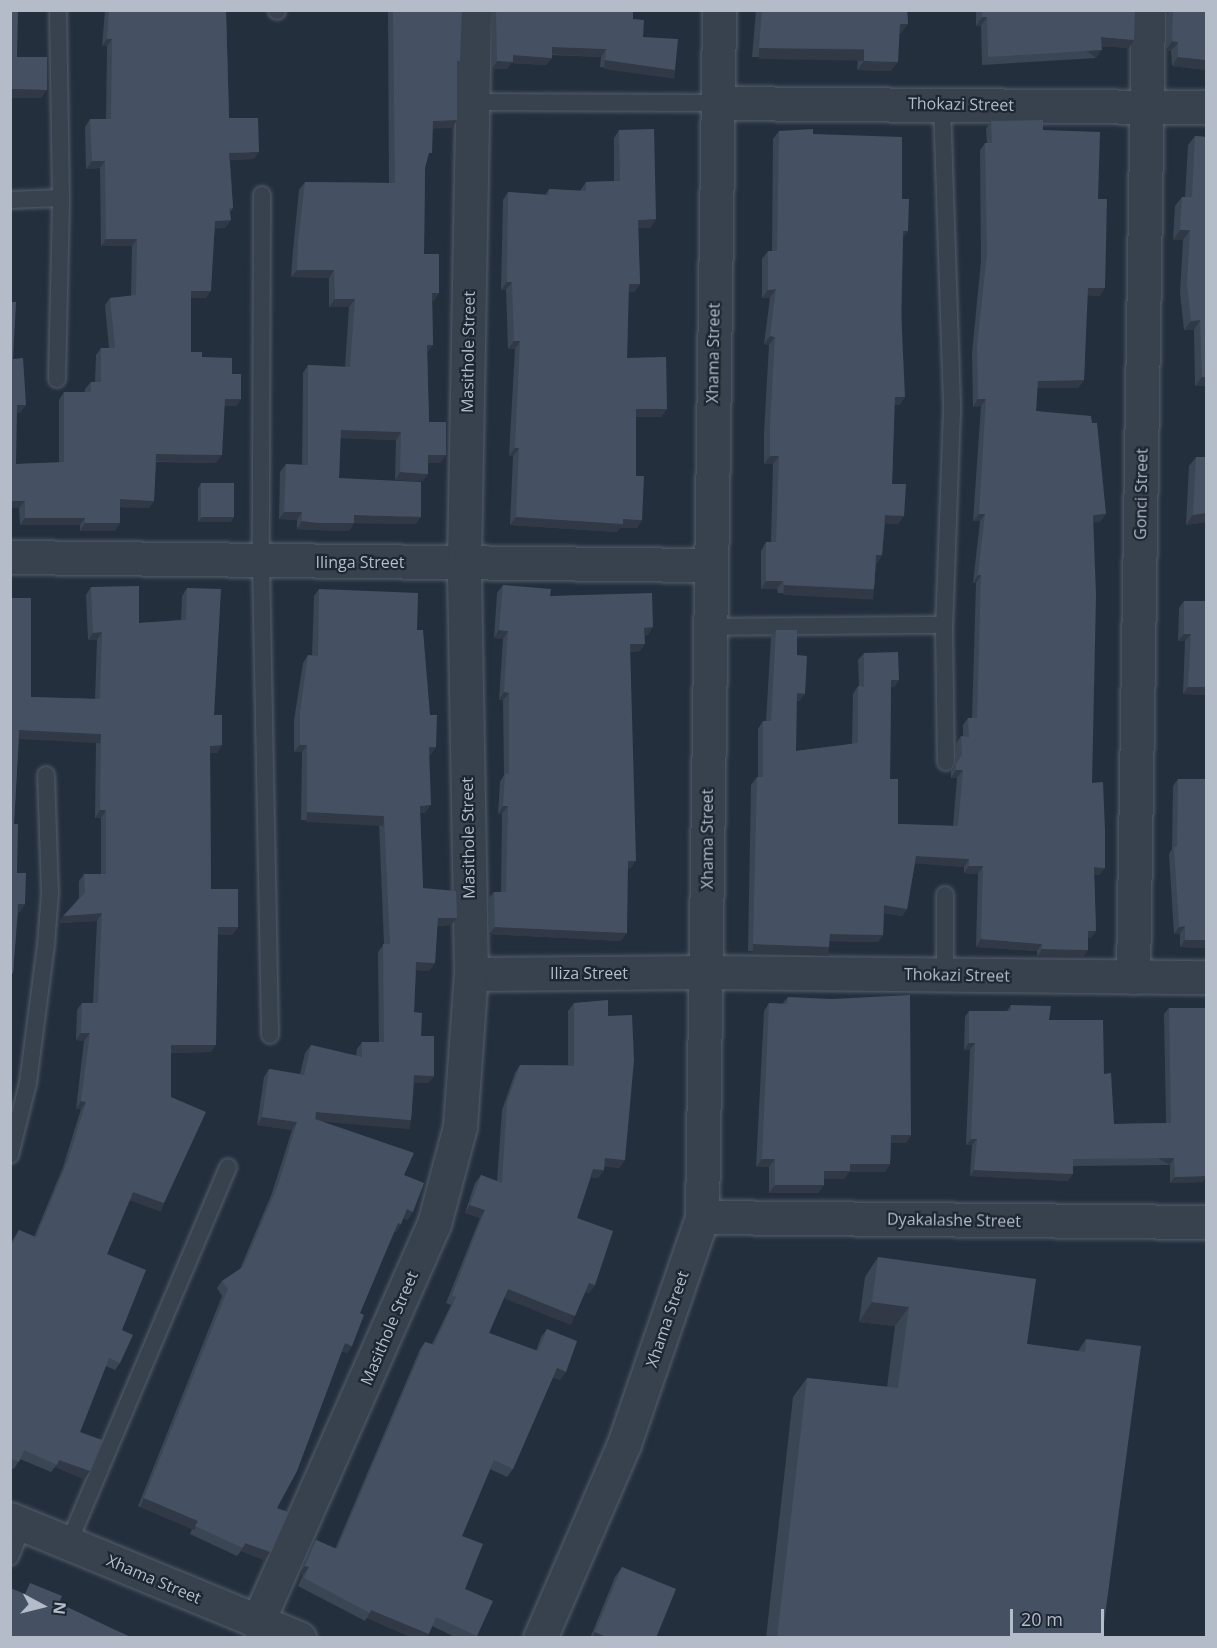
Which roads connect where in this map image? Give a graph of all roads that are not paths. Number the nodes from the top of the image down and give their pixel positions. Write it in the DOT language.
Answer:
graph roads {
  1 [pos="58,10"];
  2 [pos="474,10"];
  3 [pos="719,10"];
  4 [pos="1148,10"];
  5 [pos="472,102"];
  6 [pos="716,103"];
  7 [pos="942,103"];
  8 [pos="1149,107"];
  9 [pos="1206,107"];
  10 [pos="262,195"];
  11 [pos="61,198"];
  12 [pos="10,200"];
  13 [pos="57,379"];
  14 [pos="10,557"];
  15 [pos="464,561"];
  16 [pos="261,562"];
  17 [pos="710,565"];
  18 [pos="944,625"];
  19 [pos="708,627"];
  20 [pos="946,762"];
  21 [pos="46,775"];
  22 [pos="945,895"];
  23 [pos="707,972"];
  24 [pos="471,974"];
  25 [pos="945,976"];
  26 [pos="1133,977"];
  27 [pos="1206,977"];
  28 [pos="270,1035"];
  29 [pos="15,1115"];
  30 [pos="10,1155"];
  31 [pos="228,1167"];
  32 [pos="702,1217"];
  33 [pos="1206,1222"];
  34 [pos="17,1522"];
  35 [pos="69,1542"];
  36 [pos="10,1557"];
  37 [pos="257,1623"];
  38 [pos="299,1638"];
  39 [pos="540,1638"];
  1 -- 11 [label="lane"];
  2 -- 5 [label="street, Masithole Street"];
  3 -- 6 [label="street, Xhama Street"];
  4 -- 8 [label="street, Gonci Street"];
  5 -- 6 [label="lane"];
  5 -- 15 [label="street, Masithole Street"];
  6 -- 7 [label="street, Thokazi Street"];
  6 -- 17 [label="street, Xhama Street"];
  7 -- 8 [label="street, Thokazi Street"];
  7 -- 18 [label="lane"];
  8 -- 9 [label="street, Thokazi Street"];
  8 -- 26 [label="street, Gonci Street"];
  10 -- 16 [label="lane"];
  11 -- 12 [label="lane"];
  11 -- 13 [label="lane"];
  14 -- 16 [label="street, Ilinga Street"];
  15 -- 16 [label="street, Ilinga Street"];
  15 -- 17 [label="street, Ilinga Street"];
  15 -- 24 [label="street, Masithole Street"];
  16 -- 28 [label="lane"];
  17 -- 19 [label="street, Xhama Street"];
  18 -- 19 [label="lane"];
  18 -- 20 [label="lane"];
  19 -- 23 [label="street, Xhama Street"];
  21 -- 29 [label="lane"];
  22 -- 25 [label="lane"];
  23 -- 24 [label="street, Iliza Street"];
  23 -- 25 [label="street, Thokazi Street"];
  23 -- 32 [label="street, Xhama Street"];
  24 -- 37 [label="street, Masithole Street"];
  25 -- 26 [label="street, Thokazi Street"];
  26 -- 27 [label="street, Thokazi Street"];
  29 -- 30 [label="lane"];
  31 -- 35 [label="lane"];
  32 -- 33 [label="street, Dyakalashe Street"];
  32 -- 39 [label="street, Xhama Street"];
  34 -- 35 [label="street, Xhama Street"];
  34 -- 36 [label="lane"];
  35 -- 37 [label="street, Xhama Street"];
  37 -- 38 [label="street, Xhama Street"];
}
